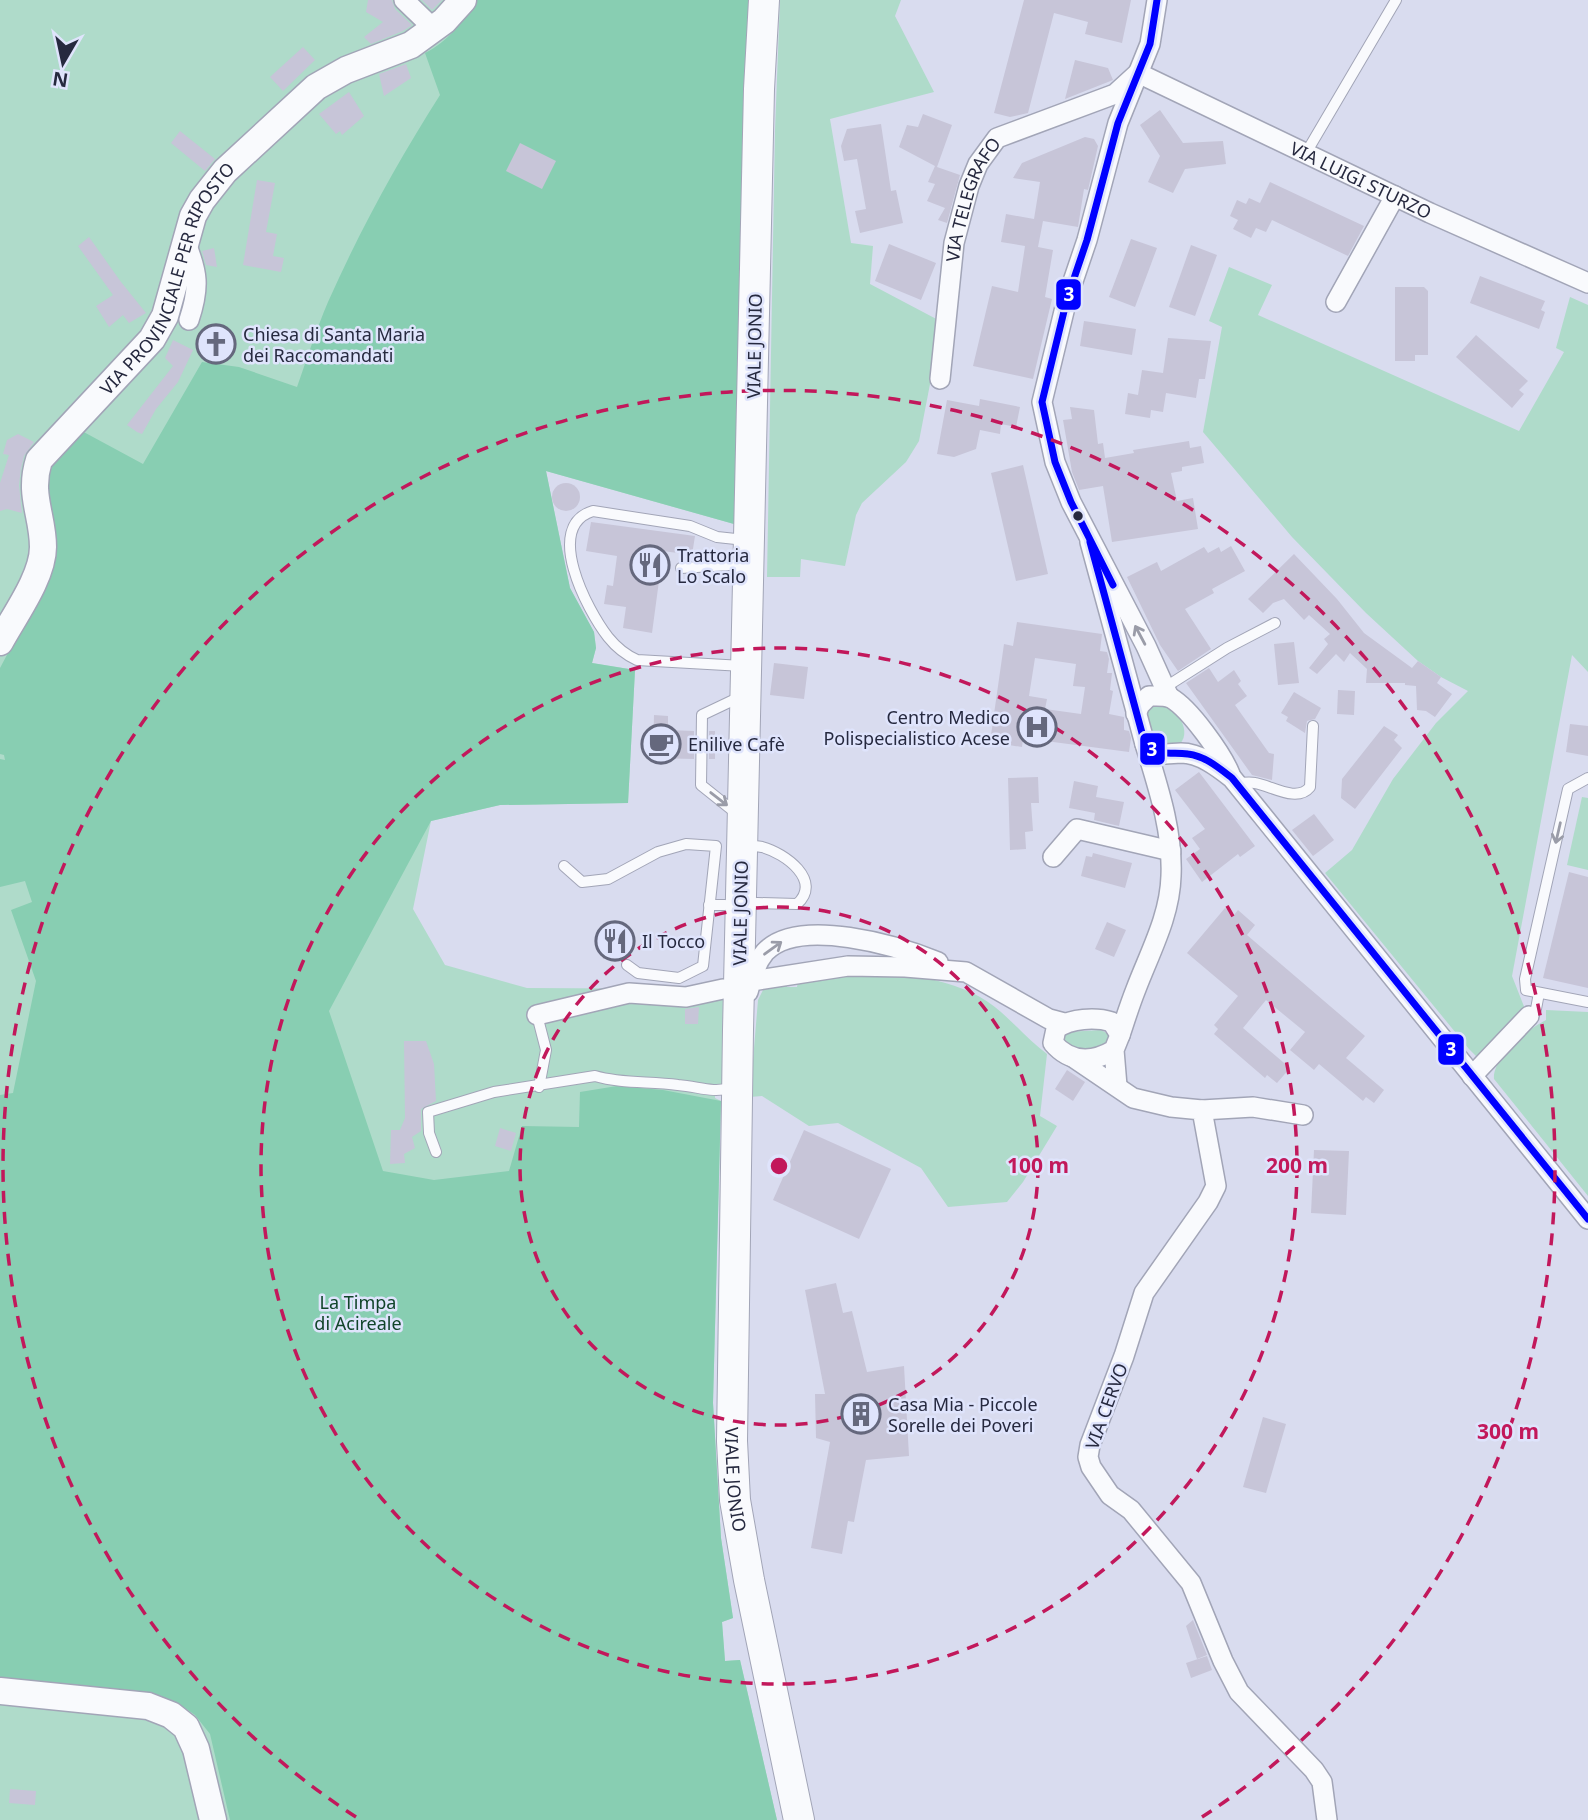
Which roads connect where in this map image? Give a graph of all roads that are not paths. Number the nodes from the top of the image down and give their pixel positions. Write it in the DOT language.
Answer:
graph roads {
  1 [pos="404,0"];
  2 [pos="463,0"];
  3 [pos="764,0"];
  4 [pos="1157,0"];
  5 [pos="1396,0"];
  6 [pos="434,29"];
  7 [pos="1138,73"];
  8 [pos="1306,153"];
  9 [pos="1395,196"];
  10 [pos="185,241"];
  11 [pos="1588,282"];
  12 [pos="1336,302"];
  13 [pos="189,320"];
  14 [pos="940,379"];
  15 [pos="1090,542"];
  16 [pos="749,552"];
  17 [pos="681,568"];
  18 [pos="1275,623"];
  19 [pos="0,642"];
  20 [pos="746,680"];
  21 [pos="1161,694"];
  22 [pos="1136,714"];
  23 [pos="1187,714"];
  24 [pos="1313,726"];
  25 [pos="1144,744"];
  26 [pos="1178,754"];
  27 [pos="1588,778"];
  28 [pos="1234,781"];
  29 [pos="1158,789"];
  30 [pos="742,832"];
  31 [pos="1171,851"];
  32 [pos="1053,857"];
  33 [pos="564,866"];
  34 [pos="757,903"];
  35 [pos="709,905"];
  36 [pos="725,905"];
  37 [pos="627,965"];
  38 [pos="966,972"];
  39 [pos="758,980"];
  40 [pos="723,989"];
  41 [pos="1135,990"];
  42 [pos="1539,993"];
  43 [pos="1588,1002"];
  44 [pos="1019,1003"];
  45 [pos="537,1015"];
  46 [pos="1529,1016"];
  47 [pos="1100,1018"];
  48 [pos="1063,1023"];
  49 [pos="738,1030"];
  50 [pos="1053,1043"];
  51 [pos="1117,1043"];
  52 [pos="1074,1058"];
  53 [pos="1472,1076"];
  54 [pos="1116,1086"];
  55 [pos="539,1087"];
  56 [pos="737,1088"];
  57 [pos="1202,1110"];
  58 [pos="1303,1115"];
  59 [pos="436,1152"];
  60 [pos="1588,1219"];
  61 [pos="0,1690"];
  62 [pos="213,1820"];
  63 [pos="799,1820"];
  64 [pos="1327,1820"];
  1 -- 6 [label="street"];
  2 -- 6 [label="street, VIA PROVINCIALE PER RIPOSTO"];
  3 -- 16 [label="main road, VIALE JONIO"];
  4 -- 7 [label="street"];
  5 -- 8 [label="lane"];
  6 -- 10 [label="street, VIA PROVINCIALE PER RIPOSTO"];
  7 -- 8 [label="street, VIA LUIGI STURZO"];
  7 -- 14 [label="street, VIA TELEGRAFO"];
  7 -- 15 [label="street"];
  8 -- 9 [label="street, VIA LUIGI STURZO"];
  9 -- 11 [label="street, VIA LUIGI STURZO"];
  9 -- 12 [label="street"];
  10 -- 13 [label="street"];
  10 -- 19 [label="street, VIA PROVINCIALE PER RIPOSTO"];
  21 -- 15 [label="street, one-way"];
  15 -- 22 [label="street"];
  16 -- 17 [label="lane"];
  16 -- 20 [label="main road, VIALE JONIO"];
  16 -- 20 [label="lane"];
  18 -- 21 [label="lane"];
  20 -- 30 [label="main road, VIALE JONIO"];
  20 -- 30 [label="lane, one-way"];
  21 -- 22 [label="street"];
  21 -- 23 [label="street"];
  22 -- 25 [label="street"];
  23 -- 26 [label="street"];
  23 -- 28 [label="street"];
  24 -- 28 [label="lane"];
  25 -- 26 [label="street"];
  25 -- 29 [label="street"];
  26 -- 28 [label="street"];
  26 -- 29 [label="street"];
  27 -- 42 [label="lane, one-way"];
  28 -- 53 [label="street"];
  29 -- 31 [label="street"];
  30 -- 34 [label="lane"];
  30 -- 49 [label="main road, VIALE JONIO"];
  31 -- 32 [label="street"];
  31 -- 41 [label="street"];
  33 -- 35 [label="lane"];
  35 -- 36 [label="lane"];
  35 -- 37 [label="lane"];
  38 -- 39 [label="street"];
  38 -- 44 [label="street"];
  49 -- 38 [label="street, one-way"];
  40 -- 45 [label="street"];
  41 -- 47 [label="street"];
  41 -- 51 [label="street"];
  42 -- 43 [label="lane"];
  42 -- 46 [label="lane"];
  44 -- 48 [label="street"];
  44 -- 50 [label="street"];
  45 -- 55 [label="lane"];
  46 -- 53 [label="street"];
  47 -- 48 [label="street"];
  47 -- 51 [label="street"];
  48 -- 50 [label="street"];
  49 -- 56 [label="main road, VIALE JONIO"];
  50 -- 52 [label="street"];
  51 -- 52 [label="street"];
  51 -- 54 [label="street"];
  52 -- 54 [label="street"];
  53 -- 60 [label="street"];
  54 -- 57 [label="street"];
  55 -- 56 [label="lane"];
  55 -- 59 [label="lane"];
  56 -- 63 [label="main road, VIALE JONIO"];
  57 -- 58 [label="street"];
  57 -- 64 [label="street, VIA CERVO"];
  61 -- 62 [label="street"];
}
